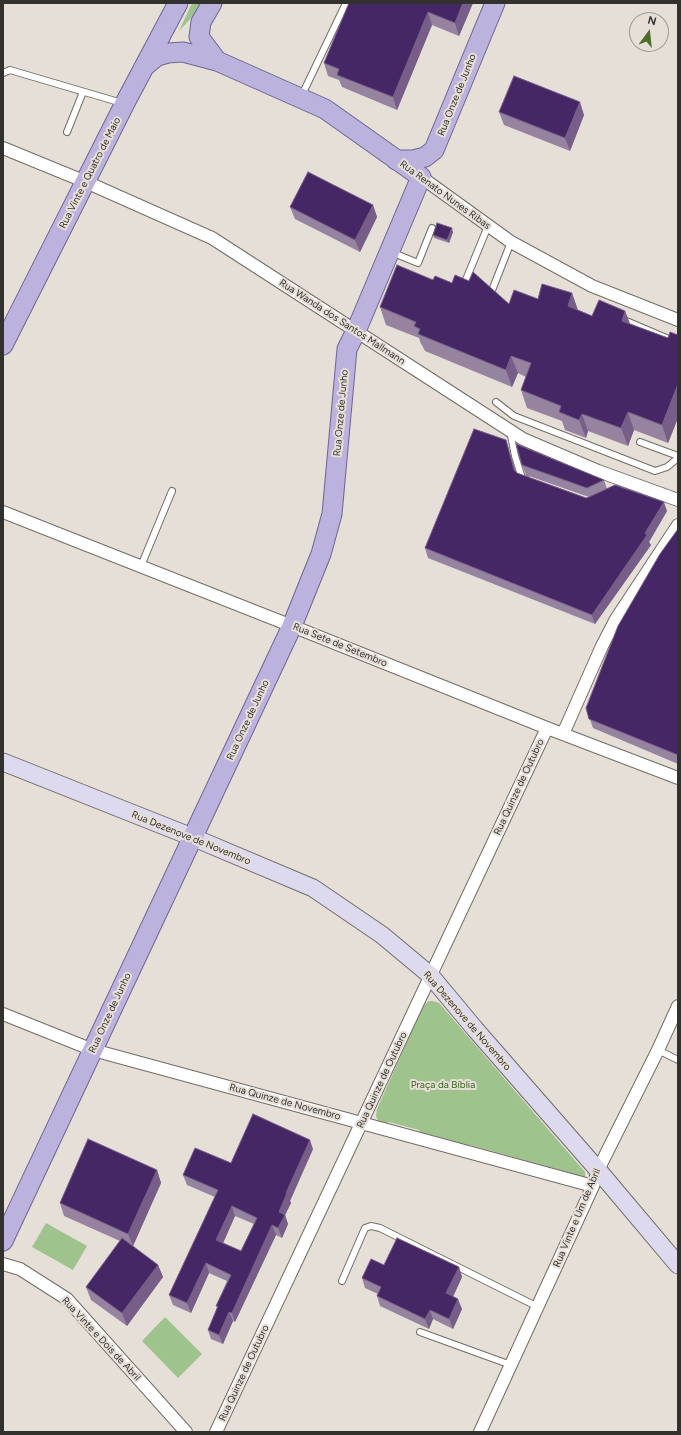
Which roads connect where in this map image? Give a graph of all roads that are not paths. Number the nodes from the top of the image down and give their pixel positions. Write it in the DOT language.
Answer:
graph roads {
  1 [pos="178,3"];
  2 [pos="212,3"];
  3 [pos="346,3"];
  4 [pos="495,3"];
  5 [pos="218,61"];
  6 [pos="144,67"];
  7 [pos="3,73"];
  8 [pos="83,92"];
  9 [pos="300,97"];
  10 [pos="125,103"];
  11 [pos="67,132"];
  12 [pos="3,148"];
  13 [pos="396,160"];
  14 [pos="421,177"];
  15 [pos="86,182"];
  16 [pos="488,226"];
  17 [pos="432,228"];
  18 [pos="511,242"];
  19 [pos="390,252"];
  20 [pos="465,282"];
  21 [pos="491,293"];
  22 [pos="615,317"];
  23 [pos="678,320"];
  24 [pos="356,331"];
  25 [pos="678,343"];
  26 [pos="3,345"];
  27 [pos="496,402"];
  28 [pos="510,431"];
  29 [pos="640,442"];
  30 [pos="678,457"];
  31 [pos="530,480"];
  32 [pos="172,490"];
  33 [pos="678,500"];
  34 [pos="3,512"];
  35 [pos="678,525"];
  36 [pos="141,566"];
  37 [pos="292,626"];
  38 [pos="547,728"];
  39 [pos="563,734"];
  40 [pos="3,762"];
  41 [pos="678,778"];
  42 [pos="192,837"];
  43 [pos="430,975"];
  44 [pos="678,1006"];
  45 [pos="3,1014"];
  46 [pos="93,1050"];
  47 [pos="658,1050"];
  48 [pos="678,1060"];
  49 [pos="362,1123"];
  50 [pos="598,1170"];
  51 [pos="593,1186"];
  52 [pos="3,1241"];
  53 [pos="3,1264"];
  54 [pos="678,1265"];
  55 [pos="342,1281"];
  56 [pos="538,1307"];
  57 [pos="420,1332"];
  58 [pos="511,1365"];
  59 [pos="186,1432"];
  60 [pos="216,1432"];
  61 [pos="480,1432"];
  1 -- 6 [label="main road, Rua Vinte e Quatro de Maio"];
  2 -- 5 [label="main road"];
  3 -- 9 [label="lane"];
  4 -- 13 [label="main road, Rua Onze de Junho"];
  5 -- 6 [label="main road, Rua Renato Nunes Ribas"];
  5 -- 9 [label="main road, Rua Renato Nunes Ribas"];
  6 -- 10 [label="main road, Rua Vinte e Quatro de Maio"];
  7 -- 8 [label="lane"];
  8 -- 10 [label="lane"];
  8 -- 11 [label="lane"];
  9 -- 13 [label="main road, Rua Renato Nunes Ribas"];
  10 -- 15 [label="main road, Rua Vinte e Quatro de Maio"];
  12 -- 15 [label="street, Rua Wanda dos Santos Mallmann"];
  13 -- 14 [label="main road, Rua Renato Nunes Ribas"];
  14 -- 16 [label="street, Rua Renato Nunes Ribas"];
  14 -- 19 [label="main road, Rua Onze de Junho"];
  15 -- 24 [label="street, Rua Wanda dos Santos Mallmann"];
  15 -- 26 [label="main road, Rua Vinte e Quatro de Maio"];
  16 -- 18 [label="street, Rua Renato Nunes Ribas"];
  16 -- 20 [label="lane"];
  17 -- 19 [label="lane"];
  18 -- 21 [label="lane"];
  18 -- 23 [label="street, Rua Renato Nunes Ribas"];
  19 -- 24 [label="main road, Rua Onze de Junho"];
  22 -- 25 [label="lane"];
  24 -- 28 [label="street, Rua Wanda dos Santos Mallmann"];
  24 -- 37 [label="main road, Rua Onze de Junho"];
  27 -- 30 [label="lane"];
  28 -- 31 [label="lane"];
  28 -- 33 [label="street, Rua Wanda dos Santos Mallmann"];
  29 -- 30 [label="lane"];
  32 -- 36 [label="lane"];
  34 -- 36 [label="street, Rua Sete de Setembro"];
  35 -- 39 [label="street"];
  36 -- 37 [label="street, Rua Sete de Setembro"];
  37 -- 38 [label="street, Rua Sete de Setembro"];
  37 -- 42 [label="main road, Rua Onze de Junho"];
  38 -- 39 [label="street, Rua Sete de Setembro"];
  38 -- 43 [label="street, Rua Quinze de Outubro"];
  39 -- 41 [label="street, Rua Sete de Setembro"];
  40 -- 42 [label="street, Rua Dezenove de Novembro"];
  42 -- 43 [label="street, Rua Dezenove de Novembro"];
  42 -- 46 [label="main road, Rua Onze de Junho"];
  43 -- 49 [label="street, Rua Quinze de Outubro"];
  43 -- 50 [label="street, Rua Dezenove de Novembro"];
  44 -- 47 [label="street, Rua Vinte e Um de Abril"];
  45 -- 46 [label="street, Rua Quinze de Novembro"];
  46 -- 49 [label="street, Rua Quinze de Novembro"];
  46 -- 52 [label="main road, Rua Onze de Junho"];
  47 -- 48 [label="lane"];
  47 -- 50 [label="street, Rua Vinte e Um de Abril"];
  49 -- 51 [label="street, Rua Quinze de Novembro"];
  49 -- 60 [label="street, Rua Quinze de Outubro"];
  50 -- 51 [label="street, Rua Vinte e Um de Abril"];
  50 -- 54 [label="street, Rua Dezenove de Novembro"];
  51 -- 56 [label="street, Rua Vinte e Um de Abril"];
  53 -- 59 [label="street, Rua Vinte e Dois de Abril"];
  55 -- 56 [label="lane"];
  56 -- 58 [label="street, Rua Vinte e Um de Abril"];
  57 -- 58 [label="lane"];
  58 -- 61 [label="street, Rua Vinte e Um de Abril"];
}
